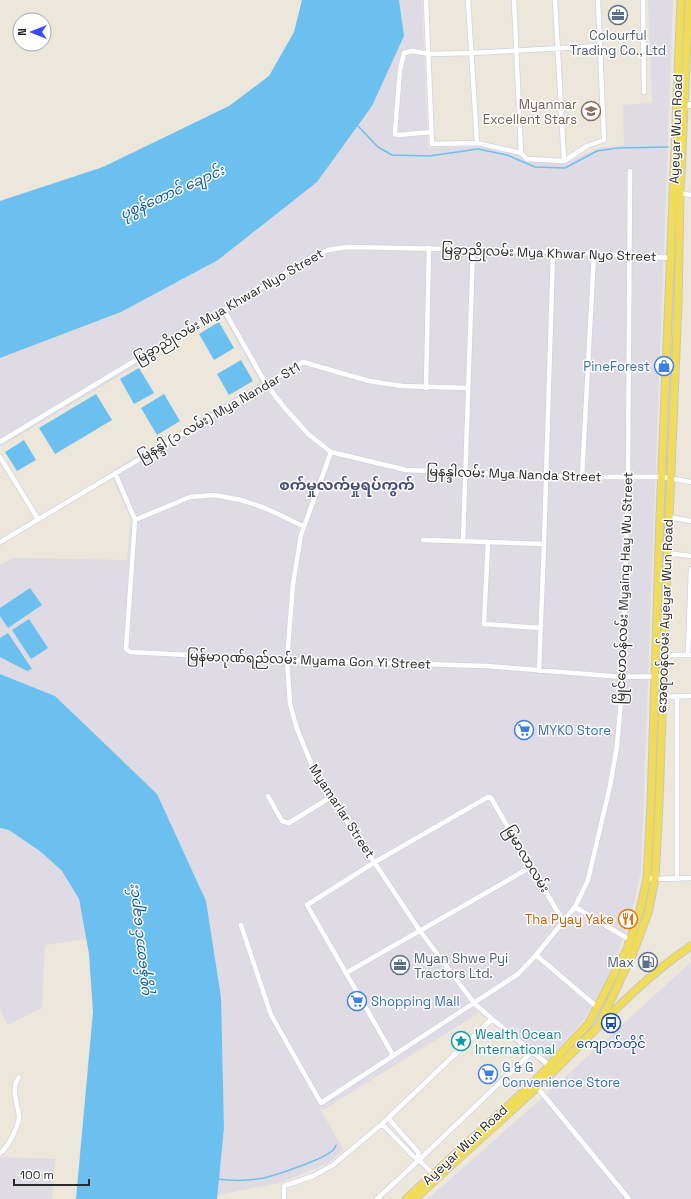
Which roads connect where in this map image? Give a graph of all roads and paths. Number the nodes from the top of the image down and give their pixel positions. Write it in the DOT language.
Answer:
graph roads {
  1 [pos="426,0"];
  2 [pos="468,0"];
  3 [pos="514,0"];
  4 [pos="555,0"];
  5 [pos="598,0"];
  6 [pos="643,0"];
  7 [pos="681,0"];
  8 [pos="689,0"];
  9 [pos="600,46"];
  10 [pos="557,48"];
  11 [pos="516,50"];
  12 [pos="471,53"];
  13 [pos="429,54"];
  14 [pos="644,92"];
  15 [pos="684,106"];
  16 [pos="431,132"];
  17 [pos="477,143"];
  18 [pos="522,153"];
  19 [pos="564,160"];
  20 [pos="630,171"];
  21 [pos="676,193"];
  22 [pos="691,195"];
  23 [pos="430,248"];
  24 [pos="473,249"];
  25 [pos="553,252"];
  26 [pos="594,254"];
  27 [pos="630,256"];
  28 [pos="675,258"];
  29 [pos="224,310"];
  30 [pos="266,384"];
  31 [pos="426,388"];
  32 [pos="467,388"];
  33 [pos="0,442"];
  34 [pos="331,452"];
  35 [pos="0,457"];
  36 [pos="466,472"];
  37 [pos="115,473"];
  38 [pos="547,475"];
  39 [pos="582,477"];
  40 [pos="662,477"];
  41 [pos="628,478"];
  42 [pos="670,478"];
  43 [pos="691,482"];
  44 [pos="669,517"];
  45 [pos="38,519"];
  46 [pos="135,520"];
  47 [pos="691,521"];
  48 [pos="303,526"];
  49 [pos="423,540"];
  50 [pos="463,541"];
  51 [pos="0,542"];
  52 [pos="488,542"];
  53 [pos="544,544"];
  54 [pos="668,553"];
  55 [pos="691,556"];
  56 [pos="691,569"];
  57 [pos="541,628"];
  58 [pos="664,655"];
  59 [pos="690,655"];
  60 [pos="287,660"];
  61 [pos="539,671"];
  62 [pos="655,676"];
  63 [pos="663,676"];
  64 [pos="623,677"];
  65 [pos="691,696"];
  66 [pos="654,697"];
  67 [pos="662,697"];
  68 [pos="677,697"];
  69 [pos="268,796"];
  70 [pos="331,797"];
  71 [pos="375,862"];
  72 [pos="531,866"];
  73 [pos="648,878"];
  74 [pos="691,878"];
  75 [pos="655,879"];
  76 [pos="677,879"];
  77 [pos="574,907"];
  78 [pos="564,921"];
  79 [pos="241,925"];
  80 [pos="420,930"];
  81 [pos="630,940"];
  82 [pos="691,946"];
  83 [pos="536,955"];
  84 [pos="620,964"];
  85 [pos="626,969"];
  86 [pos="346,973"];
  87 [pos="474,1002"];
  88 [pos="598,1007"];
  89 [pos="492,1019"];
  90 [pos="589,1024"];
  91 [pos="597,1029"];
  92 [pos="532,1052"];
  93 [pos="393,1055"];
  94 [pos="552,1068"];
  95 [pos="19,1077"];
  96 [pos="536,1087"];
  97 [pos="388,1118"];
  98 [pos="382,1124"];
  99 [pos="2,1152"];
  100 [pos="419,1160"];
  101 [pos="436,1176"];
  102 [pos="413,1197"];
  103 [pos="284,1199"];
  104 [pos="377,1199"];
  105 [pos="628,1199"];
  1 -- 13 [label="street"];
  2 -- 12 [label="street"];
  3 -- 11 [label="street"];
  4 -- 10 [label="street"];
  5 -- 9 [label="street"];
  6 -- 14 [label="street"];
  7 -- 15 [label="main road, Ayeyar Wun Road"];
  8 -- 15 [label="main road, Ayeyar Wun Road"];
  9 -- 10 [label="street"];
  9 -- 19 [label="street"];
  10 -- 11 [label="street"];
  10 -- 19 [label="street"];
  11 -- 12 [label="street"];
  11 -- 18 [label="street"];
  12 -- 13 [label="street"];
  12 -- 17 [label="street"];
  13 -- 16 [label="street"];
  13 -- 16 [label="street"];
  15 -- 21 [label="main road, Ayeyar Wun Road"];
  16 -- 17 [label="street"];
  17 -- 18 [label="street"];
  18 -- 19 [label="street"];
  20 -- 27 [label="street, မြိုင်ဟေဝန်လမ်း Myaing Hay Wu Street"];
  21 -- 22 [label="street"];
  21 -- 28 [label="main road, Ayeyar Wun Road"];
  23 -- 24 [label="street, မြခွာညိုလမ်း Mya Khwar Nyo Street"];
  23 -- 29 [label="street, မြခွာညိုလမ်း Mya Khwar Nyo Street"];
  23 -- 31 [label="street"];
  24 -- 25 [label="street, မြခွာညိုလမ်း Mya Khwar Nyo Street"];
  24 -- 32 [label="street"];
  25 -- 26 [label="street, မြခွာညိုလမ်း Mya Khwar Nyo Street"];
  25 -- 38 [label="street"];
  26 -- 27 [label="street, မြခွာညိုလမ်း Mya Khwar Nyo Street"];
  26 -- 39 [label="street"];
  27 -- 28 [label="street, မြခွာညိုလမ်း Mya Khwar Nyo Street"];
  27 -- 41 [label="street, မြိုင်ဟေဝန်လမ်း Myaing Hay Wu Street"];
  28 -- 40 [label="main road, အေရာဝန်လမ်း Ayeyar Wun Road"];
  28 -- 42 [label="main road, အေရာဝန်လမ်း Ayeyar Wun Road"];
  29 -- 30 [label="street, မြနန္ဒါလမ်း Mya Nanda Street"];
  29 -- 33 [label="street, မြခွာညိုလမ်း Mya Khwar Nyo Street"];
  30 -- 31 [label="street, မြနန္ဒါ (၁ လမ်း) Mya Nandar St1"];
  30 -- 34 [label="street, မြနန္ဒါလမ်း Mya Nanda Street"];
  30 -- 37 [label="street, မြနန္ဒါ (၁ လမ်း) Mya Nandar St1"];
  31 -- 32 [label="street, မြနန္ဒါ (၁ လမ်း) Mya Nandar St1"];
  32 -- 36 [label="street"];
  34 -- 36 [label="street, မြနန္ဒါလမ်း Mya Nanda Street"];
  34 -- 48 [label="street, Myamarlar Street"];
  35 -- 45 [label="street"];
  36 -- 38 [label="street, မြနန္ဒါလမ်း Mya Nanda Street"];
  36 -- 50 [label="street"];
  37 -- 45 [label="street, မြနန္ဒါ (၁ လမ်း) Mya Nandar St1"];
  37 -- 46 [label="street"];
  38 -- 39 [label="street, မြနန္ဒါလမ်း Mya Nanda Street"];
  38 -- 53 [label="street"];
  39 -- 41 [label="street, မြနန္ဒါလမ်း Mya Nanda Street"];
  40 -- 41 [label="street, မြနန္ဒါလမ်း Mya Nanda Street"];
  40 -- 42 [label="street, မြနန္ဒါလမ်း Mya Nanda Street"];
  40 -- 62 [label="main road, အေရာဝန်လမ်း Ayeyar Wun Road"];
  41 -- 64 [label="street, မြိုင်ဟေဝန်လမ်း Myaing Hay Wu Street"];
  42 -- 43 [label="street, မြနန္ဒါလမ်း Mya Nanda Street"];
  42 -- 44 [label="main road, အေရာဝန်လမ်း Ayeyar Wun Road"];
  44 -- 47 [label="street"];
  44 -- 54 [label="main road, အေရာဝန်လမ်း Ayeyar Wun Road"];
  45 -- 51 [label="street, မြနန္ဒါ (၁ လမ်း) Mya Nandar St1"];
  46 -- 48 [label="street"];
  46 -- 60 [label="street, မြန်မာဂုဏ်ရည်လမ်း Myama Gon Yi Street"];
  48 -- 60 [label="street, Myamarlar Street"];
  49 -- 50 [label="street"];
  50 -- 52 [label="street"];
  52 -- 53 [label="street"];
  52 -- 57 [label="street"];
  53 -- 57 [label="street"];
  54 -- 55 [label="street"];
  54 -- 58 [label="main road, အေရာဝန်လမ်း Ayeyar Wun Road"];
  56 -- 59 [label="street"];
  57 -- 61 [label="street"];
  58 -- 59 [label="street"];
  58 -- 63 [label="main road, အေရာဝန်လမ်း Ayeyar Wun Road"];
  60 -- 61 [label="street, မြန်မာဂုဏ်ရည်လမ်း Myama Gon Yi Street"];
  60 -- 70 [label="street, Myamarlar Street"];
  61 -- 64 [label="street, မြန်မာဂုဏ်ရည်လမ်း Myama Gon Yi Street"];
  62 -- 63 [label="street, မြန်မာဂုဏ်ရည်လမ်း Myama Gon Yi Street"];
  62 -- 64 [label="street, မြန်မာဂုဏ်ရည်လမ်း Myama Gon Yi Street"];
  62 -- 66 [label="main road, အေရာဝန်လမ်း Ayeyar Wun Road"];
  63 -- 67 [label="main road, အေရာဝန်လမ်း Ayeyar Wun Road"];
  64 -- 77 [label="street, မြိုင်ဟေဝန်လမ်း Myaing Hay Wu Street"];
  65 -- 68 [label="street"];
  66 -- 67 [label="street"];
  66 -- 73 [label="main road, အေရာဝန်လမ်း Ayeyar Wun Road"];
  67 -- 68 [label="street"];
  67 -- 75 [label="main road, အေရာဝန်လမ်း Ayeyar Wun Road"];
  68 -- 76 [label="street"];
  69 -- 70 [label="street"];
  70 -- 71 [label="street, Myamarlar Street"];
  71 -- 72 [label="street, မြမာလာလမ်း"];
  71 -- 80 [label="street, Myamarlar Street"];
  71 -- 86 [label="street"];
  72 -- 78 [label="street, မြမာလာလမ်း"];
  72 -- 80 [label="street"];
  73 -- 75 [label="street"];
  73 -- 81 [label="main road, အေရာဝန်လမ်း Ayeyar Wun Road"];
  74 -- 76 [label="street"];
  75 -- 76 [label="street"];
  75 -- 85 [label="main road, အေရာဝန်လမ်း Ayeyar Wun Road"];
  77 -- 78 [label="street, မြိုင်ဟေဝန်လမ်း Myaing Hay Wu Street"];
  77 -- 81 [label="street"];
  78 -- 83 [label="street, မြိုင်ဟေဝန်လမ်း Myaing Hay Wu Street"];
  79 -- 93 [label="street, မြိုင်ဟေဝန်လမ်း Myaing Hay Wu Street"];
  80 -- 86 [label="street"];
  80 -- 87 [label="street, Myamarlar Street"];
  81 -- 84 [label="main road, အေရာဝန်လမ်း Ayeyar Wun Road"];
  82 -- 91 [label="main road"];
  83 -- 87 [label="street, မြိုင်ဟေဝန်လမ်း Myaing Hay Wu Street"];
  83 -- 88 [label="street"];
  84 -- 88 [label="main road, Ayeyar Wun Road"];
  85 -- 91 [label="main road, Ayeyar Wun Road"];
  86 -- 93 [label="street"];
  87 -- 89 [label="street, Myamarlar Street"];
  87 -- 93 [label="street, မြိုင်ဟေဝန်လမ်း Myaing Hay Wu Street"];
  88 -- 90 [label="main road, Ayeyar Wun Road"];
  89 -- 92 [label="street, Myamarlar Street"];
  89 -- 97 [label="street"];
  90 -- 91 [label="main road"];
  90 -- 94 [label="main road, Ayeyar Wun Road"];
  91 -- 94 [label="main road, Ayeyar Wun Road"];
  92 -- 94 [label="street, Myamarlar Street"];
  92 -- 100 [label="street"];
  94 -- 96 [label="main road, Ayeyar Wun Road"];
  94 -- 101 [label="main road, Ayeyar Wun Road"];
  95 -- 99 [label="street"];
  96 -- 101 [label="main road, Ayeyar Wun Road"];
  96 -- 105 [label="street"];
  97 -- 98 [label="street"];
  97 -- 100 [label="street"];
  98 -- 100 [label="street"];
  98 -- 103 [label="street"];
  100 -- 101 [label="street"];
  100 -- 104 [label="street"];
  101 -- 102 [label="main road, Ayeyar Wun Road"];
}
